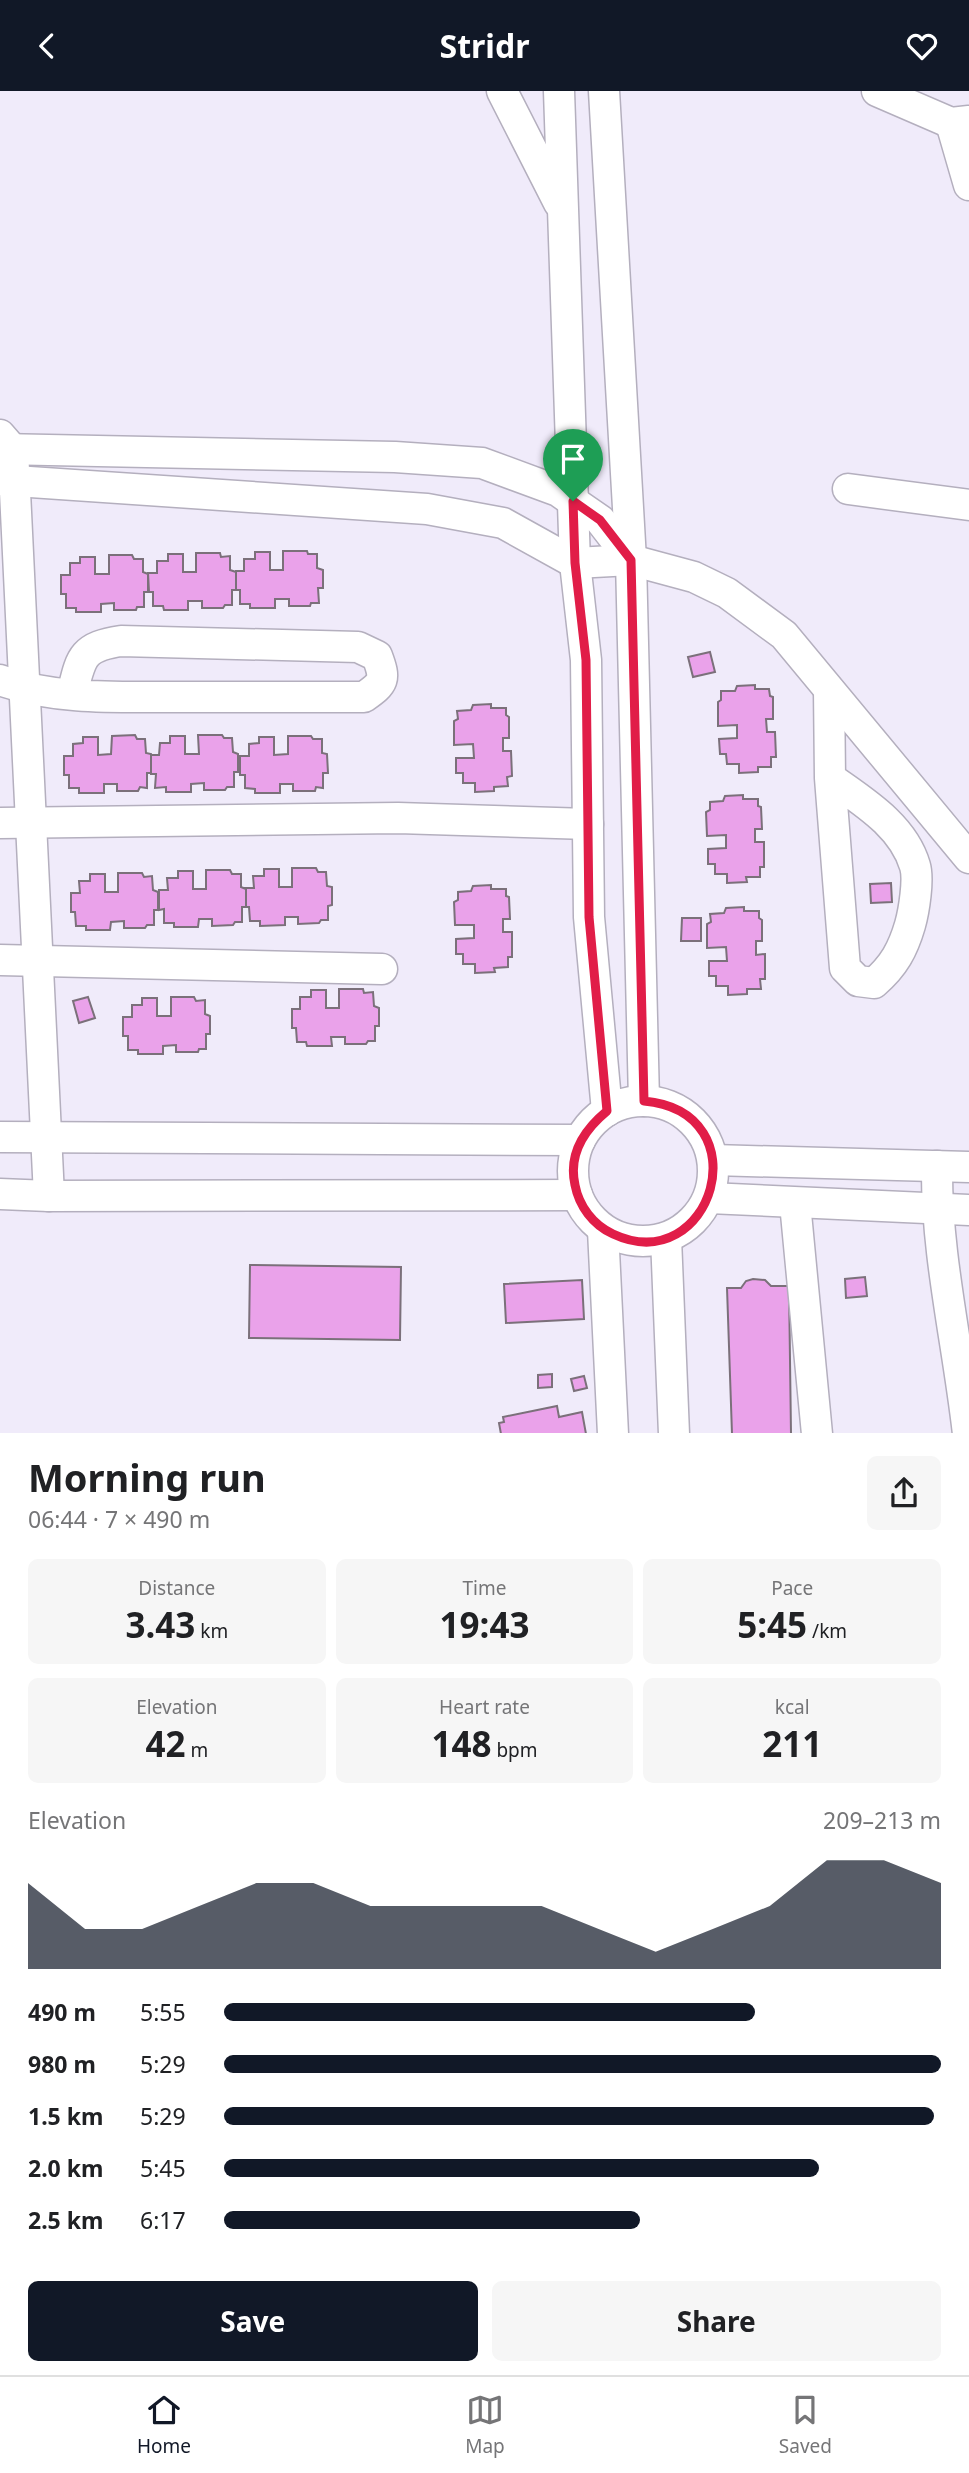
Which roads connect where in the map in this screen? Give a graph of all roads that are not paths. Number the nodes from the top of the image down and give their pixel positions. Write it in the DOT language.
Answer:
graph roads {
  1 [pos="502,91"];
  2 [pos="559,91"];
  3 [pos="604,91"];
  4 [pos="877,91"];
  5 [pos="960,122"];
  6 [pos="969,185"];
  7 [pos="563,210"];
  8 [pos="4,445"];
  9 [pos="7,480"];
  10 [pos="848,489"];
  11 [pos="573,501"];
  12 [pos="969,505"];
  13 [pos="631,560"];
  14 [pos="575,563"];
  15 [pos="12,684"];
  16 [pos="829,690"];
  17 [pos="72,694"];
  18 [pos="830,778"];
  19 [pos="0,823"];
  20 [pos="31,823"];
  21 [pos="588,824"];
  22 [pos="969,858"];
  23 [pos="0,960"];
  24 [pos="38,962"];
  25 [pos="382,969"];
  26 [pos="644,1101"];
  27 [pos="607,1111"];
  28 [pos="46,1136"];
  29 [pos="0,1137"];
  30 [pos="580,1140"];
  31 [pos="713,1160"];
  32 [pos="937,1166"];
  33 [pos="969,1167"];
  34 [pos="0,1194"];
  35 [pos="577,1195"];
  36 [pos="49,1196"];
  37 [pos="709,1198"];
  38 [pos="795,1203"];
  39 [pos="937,1210"];
  40 [pos="969,1210"];
  41 [pos="603,1230"];
  42 [pos="666,1238"];
  43 [pos="965,1371"];
  44 [pos="613,1433"];
  45 [pos="674,1433"];
  46 [pos="817,1433"];
  47 [pos="968,1433"];
  1 -- 7 [label="street"];
  2 -- 7 [label="street"];
  3 -- 13 [label="street"];
  4 -- 5 [label="street"];
  5 -- 6 [label="street"];
  7 -- 11 [label="street"];
  8 -- 9 [label="street"];
  8 -- 11 [label="street"];
  9 -- 14 [label="street"];
  9 -- 15 [label="street"];
  10 -- 12 [label="street"];
  11 -- 13 [label="street"];
  11 -- 14 [label="street"];
  13 -- 14 [label="street"];
  13 -- 16 [label="street"];
  13 -- 26 [label="street"];
  14 -- 21 [label="street"];
  15 -- 17 [label="street"];
  15 -- 20 [label="street"];
  16 -- 18 [label="street"];
  16 -- 22 [label="street"];
  17 -- 17 [label="street"];
  18 -- 18 [label="street"];
  19 -- 20 [label="street"];
  20 -- 21 [label="street"];
  20 -- 24 [label="street"];
  21 -- 27 [label="street"];
  23 -- 24 [label="street"];
  24 -- 25 [label="street"];
  24 -- 28 [label="street"];
  26 -- 27 [label="street"];
  26 -- 31 [label="street"];
  27 -- 30 [label="street"];
  28 -- 29 [label="street"];
  28 -- 30 [label="street"];
  28 -- 36 [label="street"];
  30 -- 35 [label="street"];
  31 -- 32 [label="street"];
  31 -- 37 [label="street"];
  32 -- 33 [label="street"];
  32 -- 39 [label="street"];
  34 -- 36 [label="street"];
  35 -- 36 [label="street"];
  35 -- 41 [label="street"];
  37 -- 38 [label="street"];
  37 -- 42 [label="street"];
  38 -- 39 [label="street"];
  38 -- 46 [label="street"];
  39 -- 40 [label="street"];
  39 -- 43 [label="street"];
  41 -- 42 [label="street"];
  41 -- 44 [label="street"];
  42 -- 45 [label="street"];
  43 -- 47 [label="street"];
}
